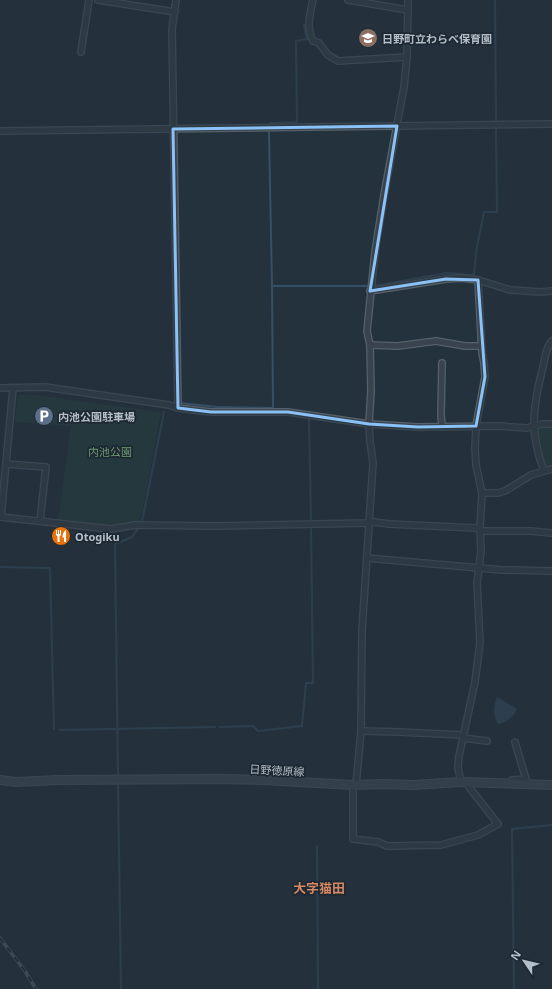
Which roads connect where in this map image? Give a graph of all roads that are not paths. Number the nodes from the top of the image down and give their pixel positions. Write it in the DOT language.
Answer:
graph roads {
  1 [pos="89,0"];
  2 [pos="98,0"];
  3 [pos="176,0"];
  4 [pos="313,0"];
  5 [pos="350,0"];
  6 [pos="408,0"];
  7 [pos="408,10"];
  8 [pos="174,12"];
  9 [pos="81,52"];
  10 [pos="407,57"];
  11 [pos="552,124"];
  12 [pos="397,126"];
  13 [pos="173,129"];
  14 [pos="0,132"];
  15 [pos="478,280"];
  16 [pos="370,291"];
  17 [pos="552,291"];
  18 [pos="552,340"];
  19 [pos="370,345"];
  20 [pos="481,346"];
  21 [pos="442,363"];
  22 [pos="0,388"];
  23 [pos="13,388"];
  24 [pos="178,408"];
  25 [pos="369,424"];
  26 [pos="552,424"];
  27 [pos="476,426"];
  28 [pos="442,427"];
  29 [pos="534,427"];
  30 [pos="6,464"];
  31 [pos="552,469"];
  32 [pos="544,471"];
  33 [pos="482,493"];
  34 [pos="1,517"];
  35 [pos="40,521"];
  36 [pos="370,523"];
  37 [pos="480,530"];
  38 [pos="552,533"];
  39 [pos="367,558"];
  40 [pos="480,567"];
  41 [pos="552,571"];
  42 [pos="361,731"];
  43 [pos="463,737"];
  44 [pos="487,741"];
  45 [pos="515,742"];
  46 [pos="0,780"];
  47 [pos="465,782"];
  48 [pos="510,784"];
  49 [pos="354,785"];
  50 [pos="552,785"];
  1 -- 9 [label="street"];
  2 -- 8 [label="street"];
  3 -- 8 [label="street"];
  4 -- 10 [label="street"];
  5 -- 7 [label="street"];
  6 -- 7 [label="street"];
  7 -- 10 [label="street"];
  8 -- 13 [label="street"];
  10 -- 12 [label="street"];
  11 -- 12 [label="street"];
  12 -- 13 [label="street"];
  12 -- 16 [label="street"];
  13 -- 14 [label="street"];
  13 -- 24 [label="street"];
  15 -- 16 [label="street"];
  15 -- 17 [label="street"];
  15 -- 20 [label="street"];
  16 -- 19 [label="street"];
  18 -- 29 [label="street"];
  19 -- 20 [label="street"];
  19 -- 25 [label="street"];
  20 -- 27 [label="street"];
  21 -- 28 [label="street"];
  22 -- 23 [label="street"];
  23 -- 24 [label="street"];
  23 -- 30 [label="street"];
  24 -- 25 [label="street"];
  25 -- 28 [label="street"];
  25 -- 36 [label="street"];
  26 -- 29 [label="street"];
  27 -- 28 [label="street"];
  27 -- 29 [label="street"];
  27 -- 33 [label="street"];
  29 -- 32 [label="street"];
  30 -- 34 [label="street"];
  30 -- 35 [label="street"];
  31 -- 32 [label="street"];
  32 -- 33 [label="street"];
  33 -- 37 [label="street"];
  34 -- 35 [label="street"];
  35 -- 36 [label="street"];
  36 -- 37 [label="street"];
  36 -- 39 [label="street"];
  37 -- 38 [label="street"];
  37 -- 40 [label="street"];
  39 -- 40 [label="street"];
  39 -- 42 [label="street"];
  40 -- 41 [label="street"];
  40 -- 43 [label="street"];
  42 -- 43 [label="street"];
  42 -- 49 [label="street"];
  43 -- 44 [label="street"];
  43 -- 47 [label="street"];
  45 -- 48 [label="street"];
  46 -- 49 [label="main road, 日野徳原線"];
  47 -- 48 [label="main road, 日野徳原線"];
  47 -- 49 [label="main road, 日野徳原線"];
  47 -- 49 [label="street"];
  48 -- 50 [label="main road, 日野徳原線"];
}
